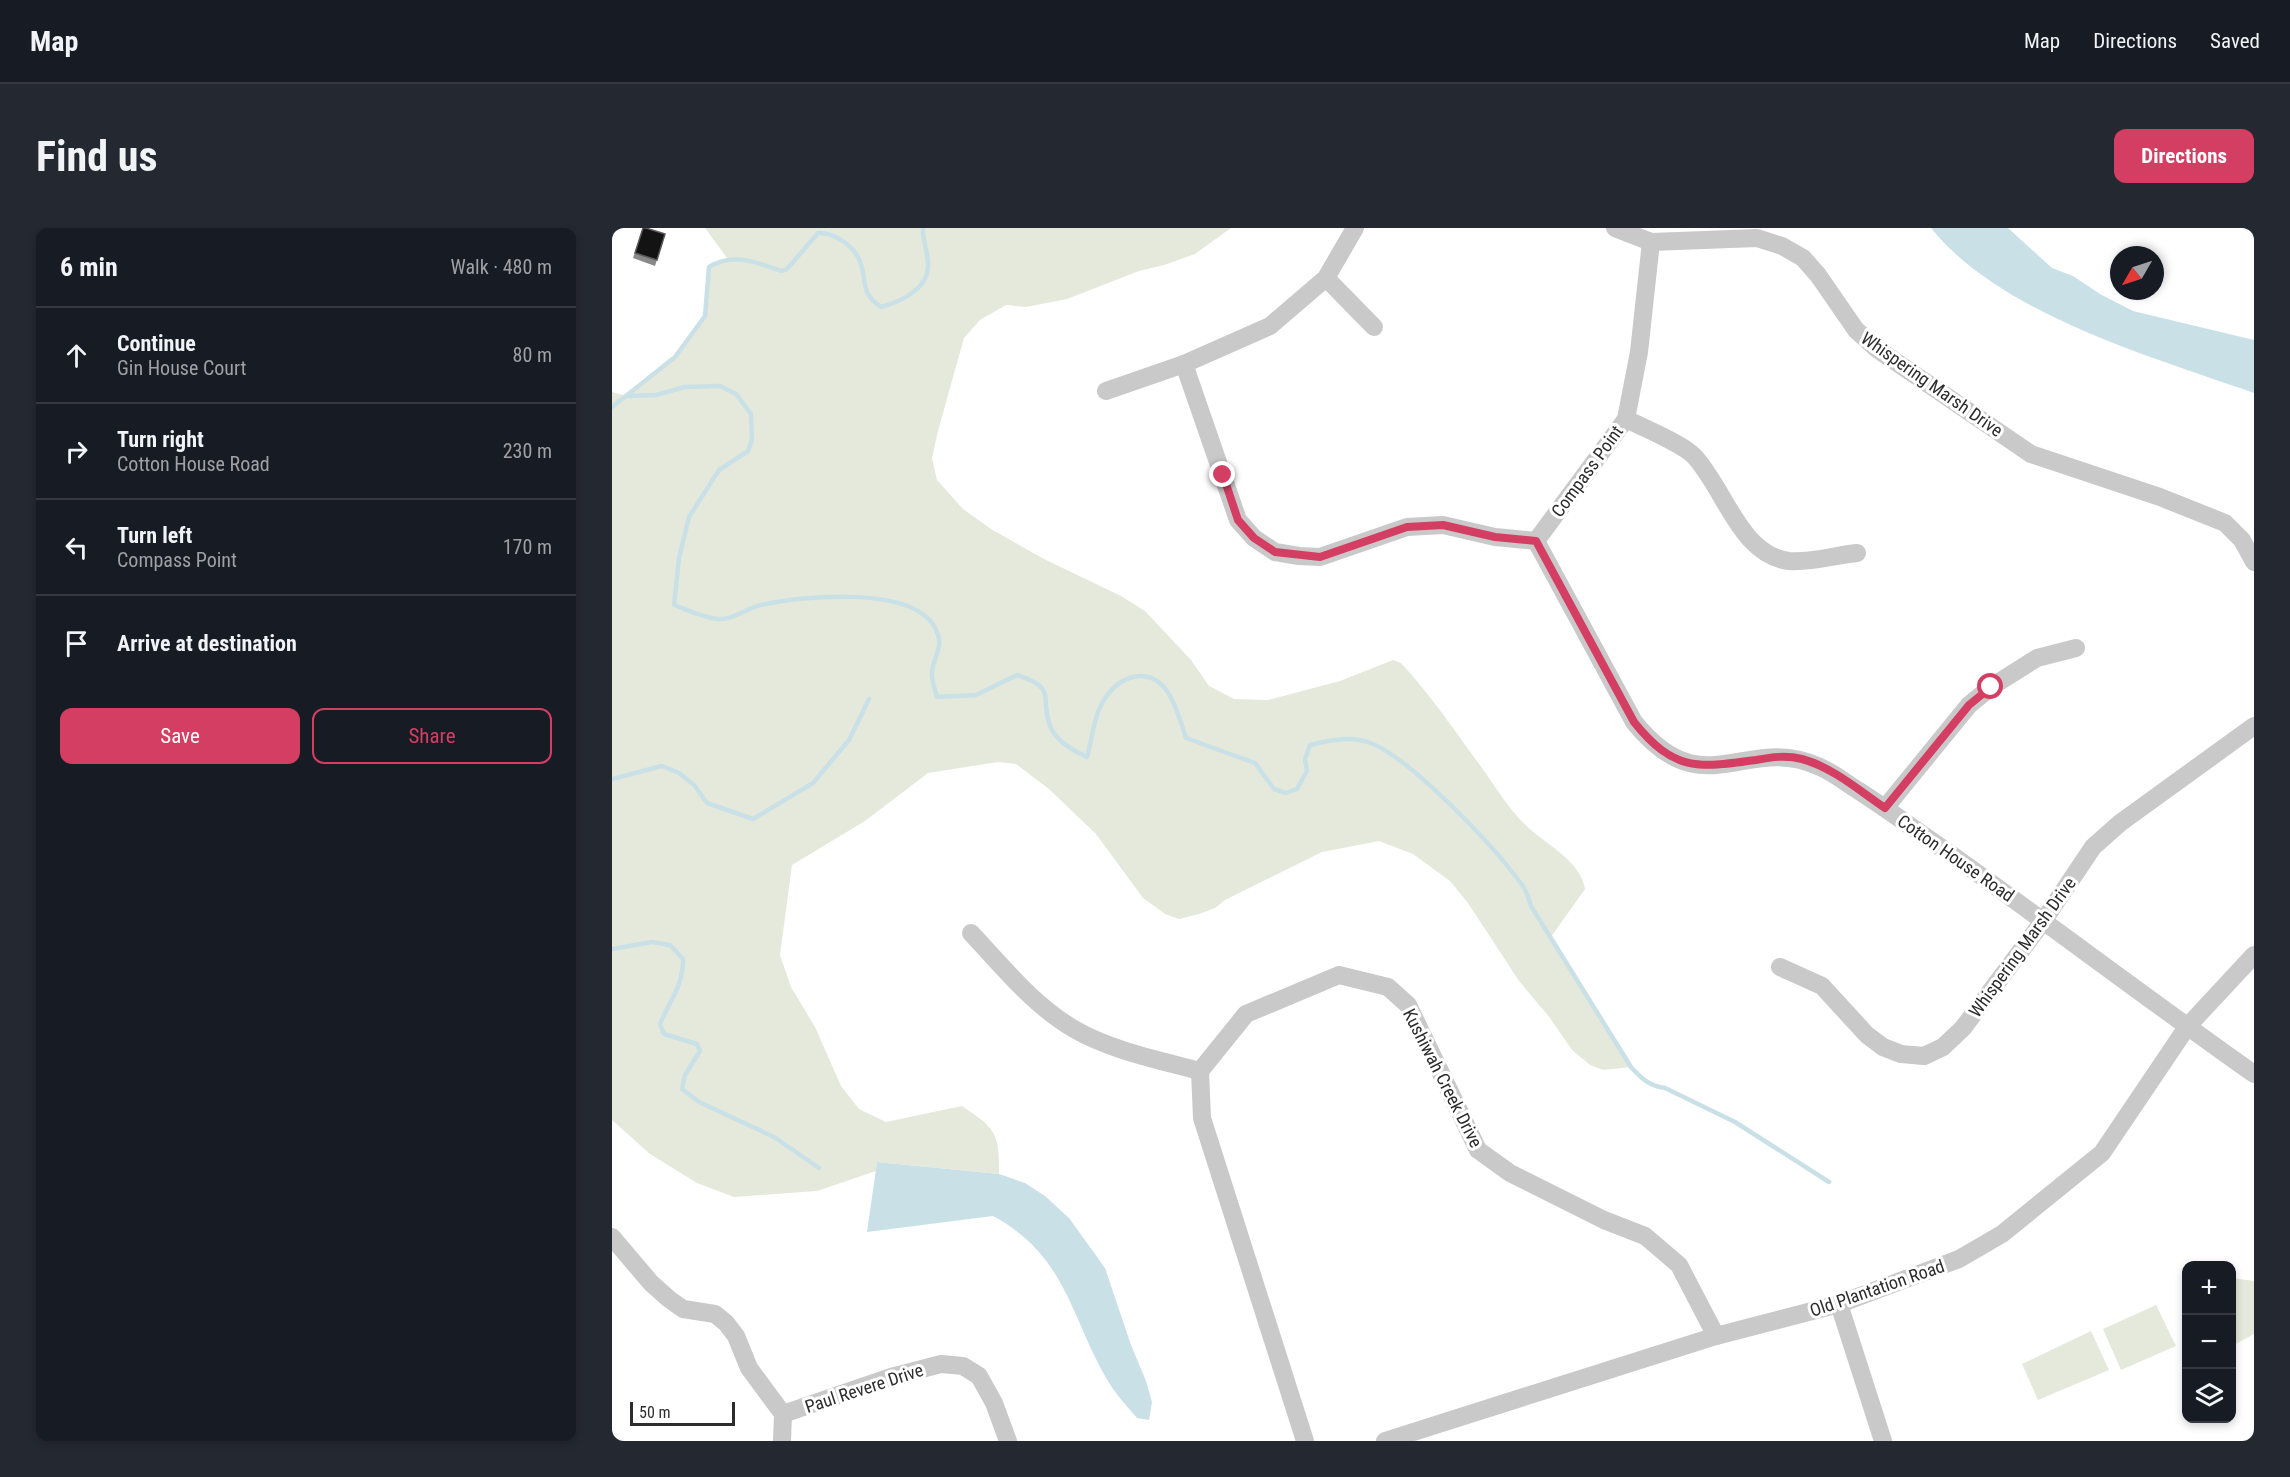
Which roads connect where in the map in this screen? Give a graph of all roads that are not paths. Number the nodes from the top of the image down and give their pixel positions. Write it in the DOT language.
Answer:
graph roads {
  1 [pos="1355,228"];
  2 [pos="1615,228"];
  3 [pos="1650,242"];
  4 [pos="1326,278"];
  5 [pos="1374,327"];
  6 [pos="1184,364"];
  7 [pos="1106,392"];
  8 [pos="1626,419"];
  9 [pos="1536,541"];
  10 [pos="1857,553"];
  11 [pos="2254,562"];
  12 [pos="2076,648"];
  13 [pos="2254,726"];
  14 [pos="1885,808"];
  15 [pos="2044,921"];
  16 [pos="971,933"];
  17 [pos="2254,955"];
  18 [pos="1780,967"];
  19 [pos="2187,1027"];
  20 [pos="1200,1071"];
  21 [pos="2254,1074"];
  22 [pos="612,1237"];
  23 [pos="1839,1304"];
  24 [pos="1716,1336"];
  25 [pos="783,1414"];
  26 [pos="782,1441"];
  27 [pos="1008,1441"];
  28 [pos="1305,1441"];
  29 [pos="1385,1441"];
  30 [pos="1883,1441"];
  1 -- 4 [label="street"];
  2 -- 3 [label="street, Whispering Marsh Drive"];
  3 -- 8 [label="street, Compass Point"];
  3 -- 11 [label="street, Whispering Marsh Drive"];
  4 -- 5 [label="street"];
  4 -- 6 [label="street"];
  6 -- 7 [label="street"];
  6 -- 9 [label="street"];
  8 -- 9 [label="street, Compass Point"];
  8 -- 10 [label="street"];
  9 -- 14 [label="street, Cotton House Road"];
  12 -- 14 [label="street"];
  13 -- 15 [label="street, Whispering Marsh Drive"];
  14 -- 15 [label="street, Cotton House Road"];
  15 -- 18 [label="street, Whispering Marsh Drive"];
  15 -- 19 [label="street, Cotton House Road"];
  16 -- 20 [label="street"];
  17 -- 19 [label="street, Old Plantation Road"];
  19 -- 21 [label="street, Cotton House Road"];
  19 -- 23 [label="street, Old Plantation Road"];
  20 -- 24 [label="street, Kushiwah Creek Drive"];
  20 -- 28 [label="street"];
  22 -- 25 [label="street, Paul Revere Drive"];
  23 -- 24 [label="street, Old Plantation Road"];
  23 -- 30 [label="street"];
  24 -- 29 [label="street, Old Plantation Road"];
  25 -- 26 [label="street, Paul Revere Drive"];
  25 -- 27 [label="street, Paul Revere Drive"];
}
